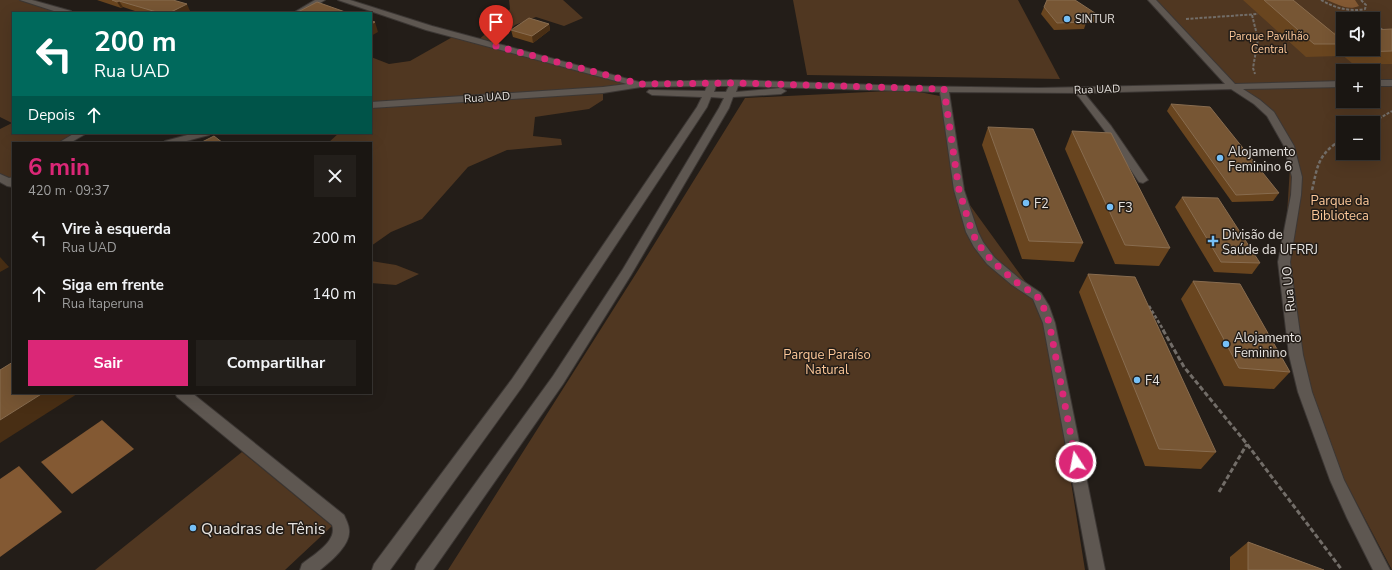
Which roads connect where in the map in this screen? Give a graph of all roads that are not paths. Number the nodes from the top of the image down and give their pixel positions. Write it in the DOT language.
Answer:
graph roads {
  1 [pos="24,0"];
  2 [pos="58,0"];
  3 [pos="321,0"];
  4 [pos="342,0"];
  5 [pos="1152,0"];
  6 [pos="44,6"];
  7 [pos="65,12"];
  8 [pos="299,12"];
  9 [pos="1380,83"];
  10 [pos="1392,83"];
  11 [pos="641,84"];
  12 [pos="1336,84"];
  13 [pos="1200,86"];
  14 [pos="1232,86"];
  15 [pos="711,88"];
  16 [pos="733,89"];
  17 [pos="944,89"];
  18 [pos="603,90"];
  19 [pos="1040,91"];
  20 [pos="1082,95"];
  21 [pos="372,105"];
  22 [pos="80,134"];
  23 [pos="202,134"];
  24 [pos="65,142"];
  25 [pos="172,142"];
  26 [pos="0,177"];
  27 [pos="1143,180"];
  28 [pos="12,183"];
  29 [pos="0,187"];
  30 [pos="183,394"];
  31 [pos="308,570"];
  32 [pos="380,570"];
  33 [pos="423,570"];
  34 [pos="1097,570"];
  35 [pos="1382,570"];
  1 -- 6 [label="street"];
  2 -- 6 [label="street"];
  3 -- 8 [label="street"];
  4 -- 11 [label="street"];
  5 -- 14 [label="street, Rua UO"];
  6 -- 7 [label="street"];
  9 -- 10 [label="street"];
  11 -- 15 [label="street, Rua UAD"];
  11 -- 18 [label="street, Rua UAD"];
  12 -- 14 [label="street, Rua UAD"];
  13 -- 14 [label="street, Rua UAD"];
  13 -- 19 [label="street, Rua UAD"];
  13 -- 20 [label="street"];
  14 -- 35 [label="street, Rua UO"];
  15 -- 16 [label="street, Rua UAD"];
  15 -- 18 [label="street, Rua UAD"];
  15 -- 32 [label="street"];
  16 -- 17 [label="street, Rua UAD"];
  16 -- 33 [label="street"];
  17 -- 19 [label="street, Rua UAD"];
  17 -- 34 [label="street"];
  18 -- 21 [label="street, Rua UAD"];
  19 -- 20 [label="street"];
  20 -- 27 [label="street"];
  22 -- 24 [label="street"];
  23 -- 25 [label="street"];
  26 -- 28 [label="street"];
  28 -- 29 [label="street"];
  30 -- 31 [label="street"];
}
